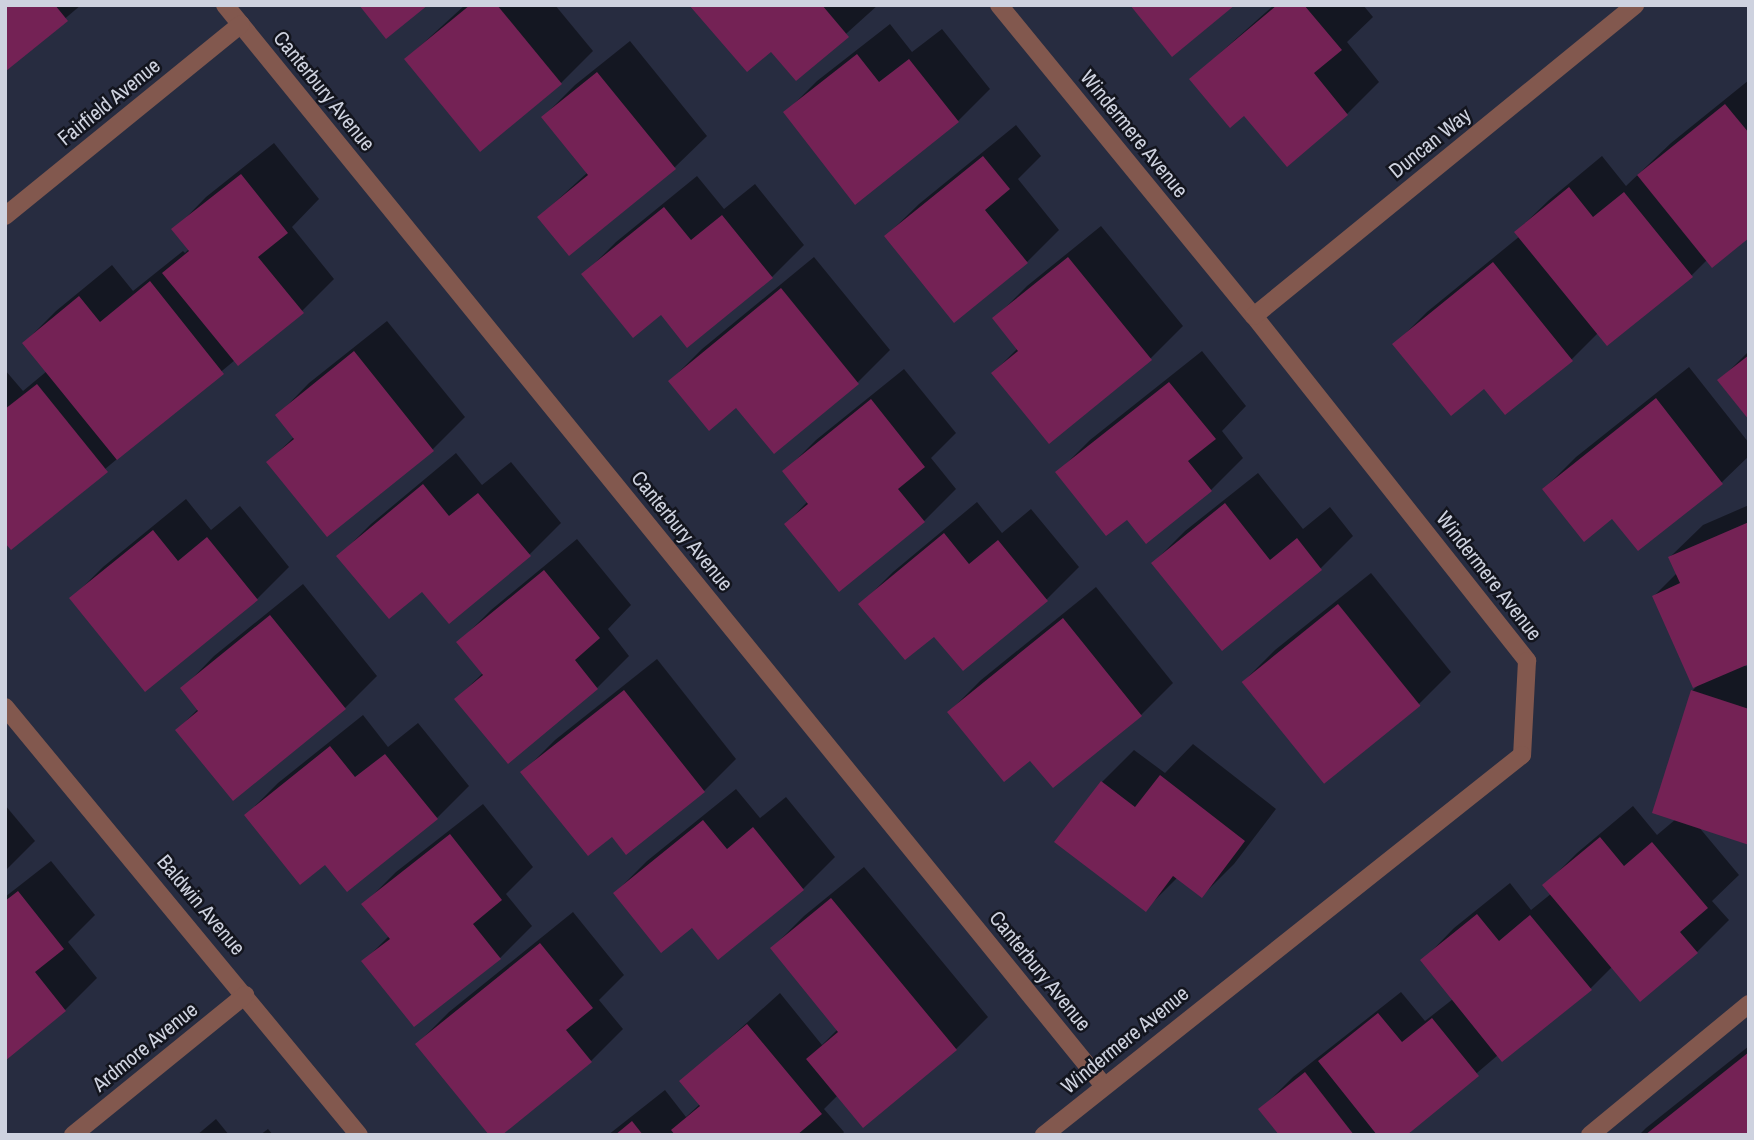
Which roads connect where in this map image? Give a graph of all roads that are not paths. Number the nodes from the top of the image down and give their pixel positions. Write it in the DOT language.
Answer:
graph roads {
  1 [pos="225,5"];
  2 [pos="999,5"];
  3 [pos="1635,5"];
  4 [pos="240,24"];
  5 [pos="5,216"];
  6 [pos="1254,316"];
  7 [pos="5,707"];
  8 [pos="246,995"];
  9 [pos="1749,1004"];
  10 [pos="1104,1086"];
  11 [pos="72,1135"];
  12 [pos="359,1135"];
  13 [pos="1044,1135"];
  14 [pos="1590,1135"];
  1 -- 4 [label="street, Canterbury Avenue"];
  2 -- 6 [label="street, Windermere Avenue"];
  3 -- 6 [label="street, Duncan Way"];
  4 -- 5 [label="street, Fairfield Avenue"];
  4 -- 10 [label="street, Canterbury Avenue"];
  6 -- 10 [label="street, Windermere Avenue"];
  7 -- 8 [label="street, Baldwin Avenue"];
  8 -- 11 [label="street, Ardmore Avenue"];
  8 -- 12 [label="street, Baldwin Avenue"];
  9 -- 14 [label="street"];
  10 -- 13 [label="street, Windermere Avenue"];
}
